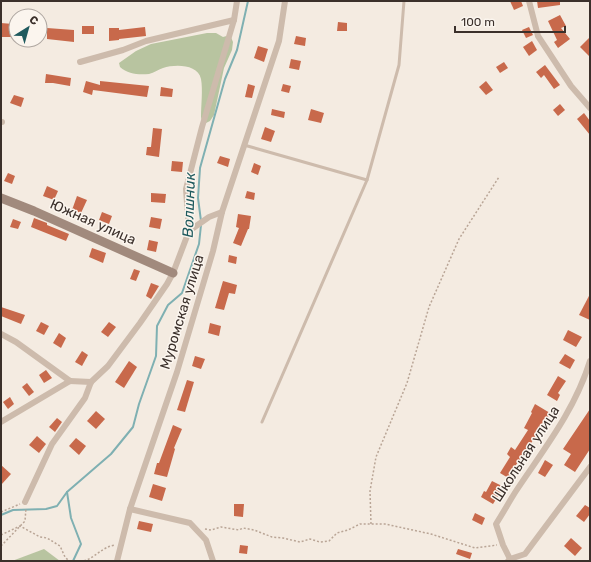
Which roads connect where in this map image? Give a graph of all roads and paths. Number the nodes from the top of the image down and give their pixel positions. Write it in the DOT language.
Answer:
graph roads {
  1 [pos="237,1"];
  2 [pos="285,1"];
  3 [pos="404,1"];
  4 [pos="529,1"];
  5 [pos="234,20"];
  6 [pos="80,62"];
  7 [pos="590,108"];
  8 [pos="244,145"];
  9 [pos="498,177"];
  10 [pos="366,180"];
  11 [pos="1,198"];
  12 [pos="222,212"];
  13 [pos="189,231"];
  14 [pos="173,273"];
  15 [pos="1,334"];
  16 [pos="590,361"];
  17 [pos="589,369"];
  18 [pos="70,381"];
  19 [pos="91,382"];
  20 [pos="1,422"];
  21 [pos="262,422"];
  22 [pos="590,467"];
  23 [pos="25,502"];
  24 [pos="130,509"];
  25 [pos="1,512"];
  26 [pos="371,524"];
  27 [pos="20,526"];
  28 [pos="195,528"];
  29 [pos="1,535"];
  30 [pos="121,544"];
  31 [pos="503,545"];
  32 [pos="1,546"];
  33 [pos="509,560"];
  34 [pos="69,561"];
  35 [pos="84,561"];
  36 [pos="118,561"];
  37 [pos="213,561"];
  1 -- 5 [label="street"];
  2 -- 8 [label="street, Муромская улица"];
  3 -- 10 [label="lane"];
  4 -- 7 [label="street"];
  5 -- 6 [label="street"];
  5 -- 13 [label="street"];
  8 -- 10 [label="lane"];
  8 -- 12 [label="street, Муромская улица"];
  9 -- 26 [label="path"];
  10 -- 21 [label="lane"];
  11 -- 14 [label="street, Южная улица"];
  12 -- 13 [label="street"];
  12 -- 24 [label="street, Муромская улица"];
  13 -- 14 [label="street"];
  14 -- 19 [label="street"];
  15 -- 18 [label="street"];
  16 -- 17 [label="street, Школьная улица"];
  17 -- 31 [label="street, Школьная улица"];
  18 -- 19 [label="street"];
  18 -- 20 [label="street"];
  19 -- 23 [label="street"];
  22 -- 33 [label="street, Школьная улица"];
  23 -- 25 [label="path"];
  23 -- 27 [label="path"];
  24 -- 28 [label="street"];
  24 -- 30 [label="street, Муромская улица"];
  26 -- 28 [label="path"];
  26 -- 31 [label="path"];
  27 -- 29 [label="path"];
  27 -- 32 [label="path"];
  27 -- 34 [label="path"];
  28 -- 37 [label="street"];
  30 -- 35 [label="path"];
  30 -- 36 [label="street, Муромская улица"];
  31 -- 33 [label="street, Школьная улица"];
}
